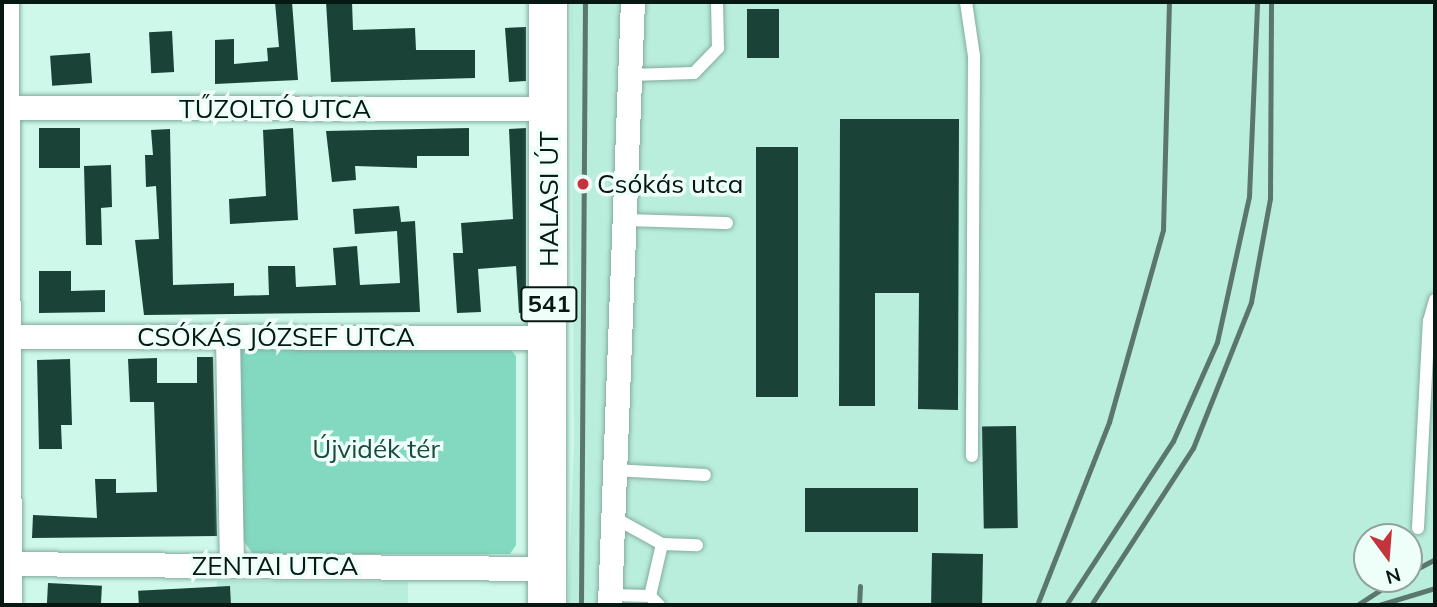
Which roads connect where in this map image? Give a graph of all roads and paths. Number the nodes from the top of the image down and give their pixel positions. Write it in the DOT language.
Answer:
graph roads {
  1 [pos="7,2"];
  2 [pos="548,2"];
  3 [pos="633,2"];
  4 [pos="717,2"];
  5 [pos="966,2"];
  6 [pos="630,75"];
  7 [pos="5,108"];
  8 [pos="548,110"];
  9 [pos="624,220"];
  10 [pos="727,223"];
  11 [pos="1435,300"];
  12 [pos="6,337"];
  13 [pos="228,337"];
  14 [pos="550,338"];
  15 [pos="972,456"];
  16 [pos="613,470"];
  17 [pos="705,475"];
  18 [pos="612,516"];
  19 [pos="1418,523"];
  20 [pos="662,544"];
  21 [pos="697,545"];
  22 [pos="6,564"];
  23 [pos="232,566"];
  24 [pos="547,587"];
  25 [pos="610,600"];
  26 [pos="654,601"];
  27 [pos="10,605"];
  1 -- 7 [label="street"];
  2 -- 8 [label="main road, HALASI ÚT / 541"];
  3 -- 6 [label="street"];
  4 -- 6 [label="lane"];
  5 -- 15 [label="lane"];
  6 -- 9 [label="street"];
  7 -- 8 [label="street, TŰZOLTÓ UTCA"];
  7 -- 12 [label="street"];
  8 -- 14 [label="main road, HALASI ÚT / 541"];
  9 -- 10 [label="lane"];
  9 -- 16 [label="street"];
  11 -- 19 [label="lane"];
  12 -- 13 [label="street, CSÓKÁS JÓZSEF UTCA"];
  12 -- 22 [label="street"];
  13 -- 14 [label="street, CSÓKÁS JÓZSEF UTCA"];
  13 -- 23 [label="street"];
  14 -- 24 [label="main road, HALASI ÚT / 541"];
  16 -- 17 [label="lane"];
  16 -- 18 [label="street"];
  18 -- 20 [label="lane"];
  18 -- 25 [label="street"];
  20 -- 21 [label="lane"];
  20 -- 26 [label="lane"];
  22 -- 23 [label="street, ZENTAI UTCA"];
  22 -- 27 [label="street"];
  23 -- 24 [label="street, ZENTAI UTCA"];
  25 -- 26 [label="lane"];
}
